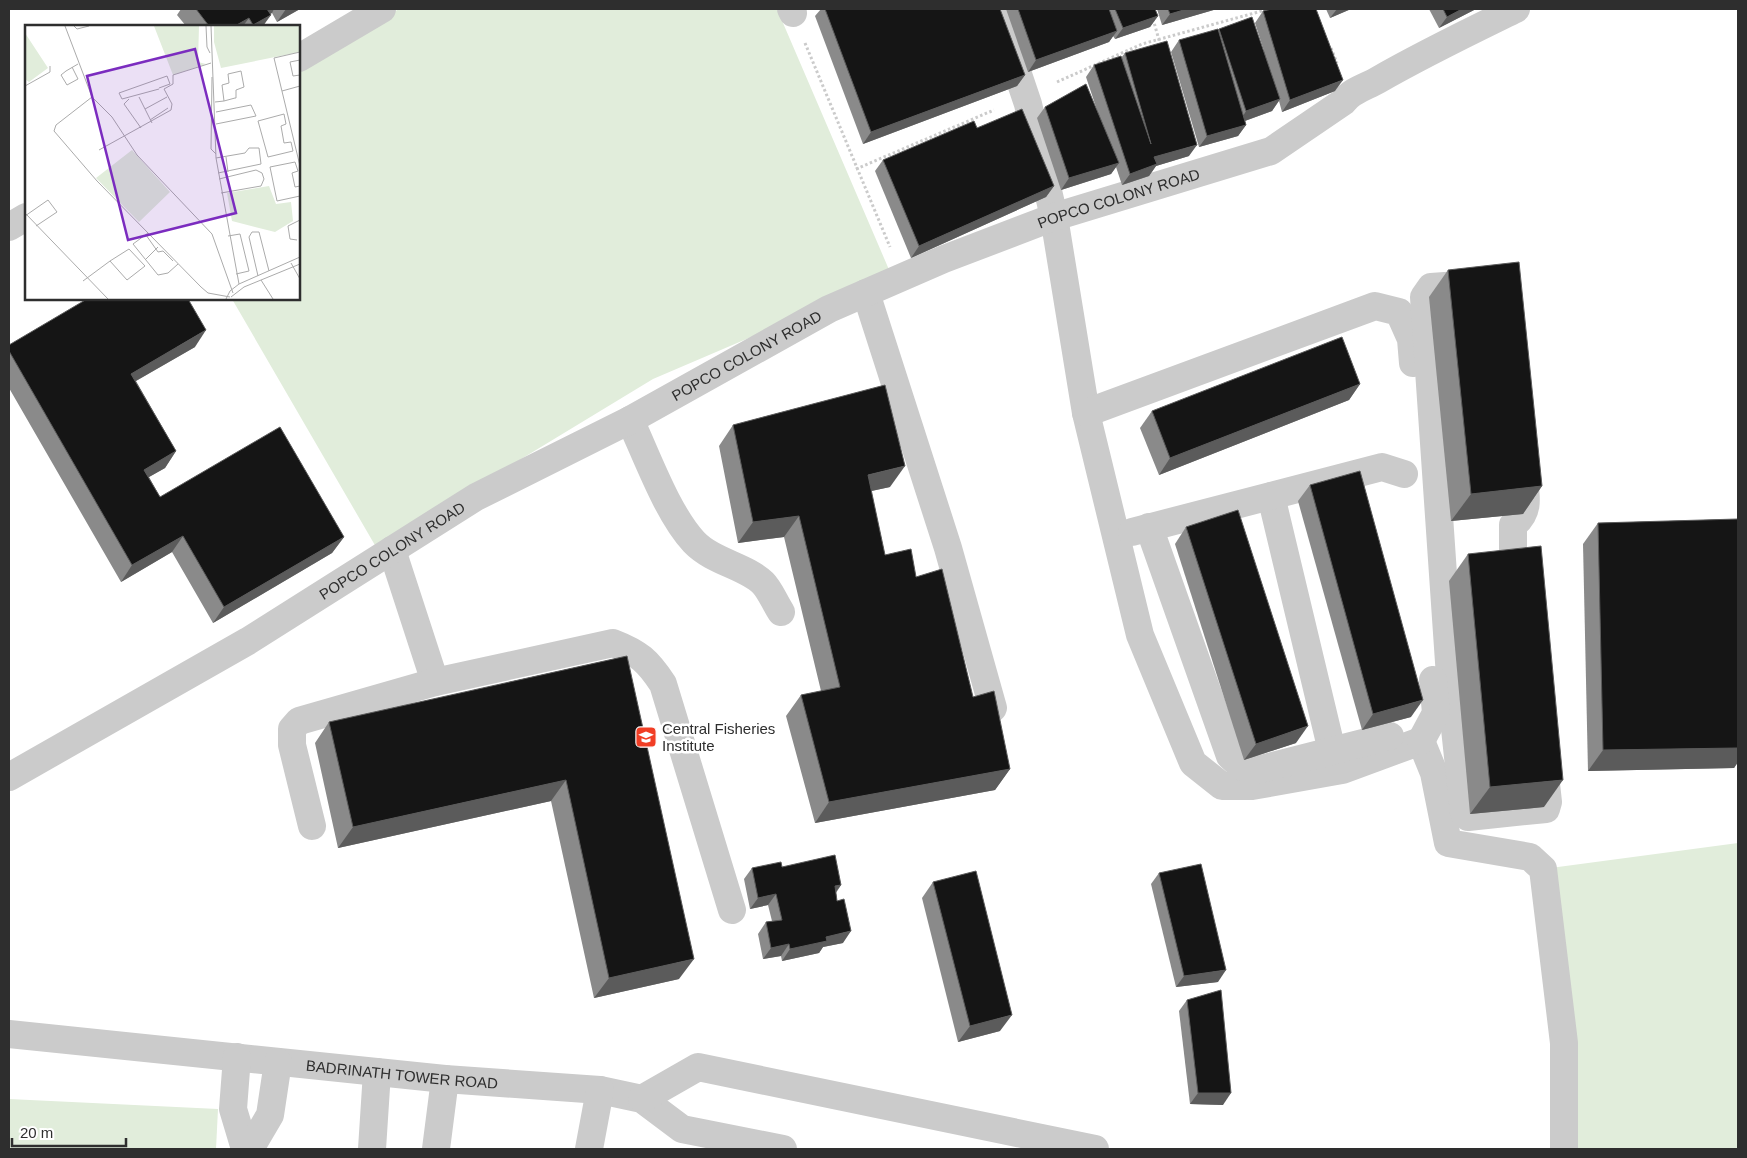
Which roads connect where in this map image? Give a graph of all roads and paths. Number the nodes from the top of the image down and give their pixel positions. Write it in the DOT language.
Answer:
graph roads {
  1 [pos="382,9"];
  2 [pos="996,9"];
  3 [pos="1269,9"];
  4 [pos="1516,9"];
  5 [pos="792,11"];
  6 [pos="1152,16"];
  7 [pos="1159,39"];
  8 [pos="1328,42"];
  9 [pos="1162,49"];
  10 [pos="300,57"];
  11 [pos="1350,93"];
  12 [pos="1025,96"];
  13 [pos="856,169"];
  14 [pos="1054,218"];
  15 [pos="903,277"];
  16 [pos="1497,283"];
  17 [pos="866,293"];
  18 [pos="1086,413"];
  19 [pos="1424,414"];
  20 [pos="630,420"];
  21 [pos="1521,448"];
  22 [pos="1404,474"];
  23 [pos="1271,496"];
  24 [pos="1149,527"];
  25 [pos="1116,536"];
  26 [pos="392,550"];
  27 [pos="1531,607"];
  28 [pos="781,612"];
  29 [pos="435,682"];
  30 [pos="1436,699"];
  31 [pos="994,708"];
  32 [pos="1421,741"];
  33 [pos="1542,743"];
  34 [pos="1332,751"];
  35 [pos="9,777"];
  36 [pos="312,826"];
  37 [pos="732,910"];
  38 [pos="9,1034"];
  39 [pos="236,1057"];
  40 [pos="278,1062"];
  41 [pos="377,1072"];
  42 [pos="445,1078"];
  43 [pos="600,1090"];
  44 [pos="642,1099"];
  45 [pos="245,1149"];
  46 [pos="250,1149"];
  47 [pos="372,1149"];
  48 [pos="436,1149"];
  49 [pos="589,1149"];
  50 [pos="783,1149"];
  51 [pos="1094,1149"];
  52 [pos="1564,1149"];
  1 -- 10 [label="street"];
  2 -- 12 [label="street"];
  3 -- 7 [label="path"];
  4 -- 11 [label="street, POPCO COLONY ROAD"];
  5 -- 13 [label="path"];
  6 -- 7 [label="path"];
  7 -- 9 [label="path"];
  7 -- 12 [label="path"];
  8 -- 11 [label="path"];
  11 -- 14 [label="street, POPCO COLONY ROAD"];
  12 -- 13 [label="path"];
  12 -- 14 [label="street"];
  13 -- 15 [label="path"];
  14 -- 15 [label="street, POPCO COLONY ROAD"];
  14 -- 18 [label="street"];
  15 -- 17 [label="street, POPCO COLONY ROAD"];
  16 -- 19 [label="street"];
  17 -- 20 [label="street, POPCO COLONY ROAD"];
  17 -- 31 [label="street"];
  18 -- 19 [label="street"];
  18 -- 25 [label="street"];
  19 -- 30 [label="street"];
  20 -- 26 [label="street, POPCO COLONY ROAD"];
  20 -- 28 [label="street"];
  21 -- 27 [label="street"];
  22 -- 23 [label="street"];
  23 -- 24 [label="street"];
  23 -- 34 [label="street"];
  24 -- 25 [label="street"];
  24 -- 34 [label="street"];
  25 -- 32 [label="street"];
  26 -- 29 [label="street"];
  26 -- 35 [label="street, POPCO COLONY ROAD"];
  29 -- 36 [label="street"];
  29 -- 37 [label="street"];
  30 -- 32 [label="street"];
  30 -- 33 [label="street"];
  30 -- 34 [label="street"];
  32 -- 52 [label="street"];
  38 -- 39 [label="street, BADRINATH TOWER ROAD"];
  39 -- 40 [label="street, BADRINATH TOWER ROAD"];
  39 -- 45 [label="street"];
  40 -- 41 [label="street, BADRINATH TOWER ROAD"];
  40 -- 46 [label="street"];
  41 -- 42 [label="street, BADRINATH TOWER ROAD"];
  41 -- 47 [label="street"];
  42 -- 43 [label="street, BADRINATH TOWER ROAD"];
  42 -- 48 [label="street"];
  43 -- 44 [label="street, BADRINATH TOWER ROAD"];
  43 -- 49 [label="street"];
  44 -- 50 [label="street, BADRINATH TOWER ROAD"];
  44 -- 51 [label="street"];
}
